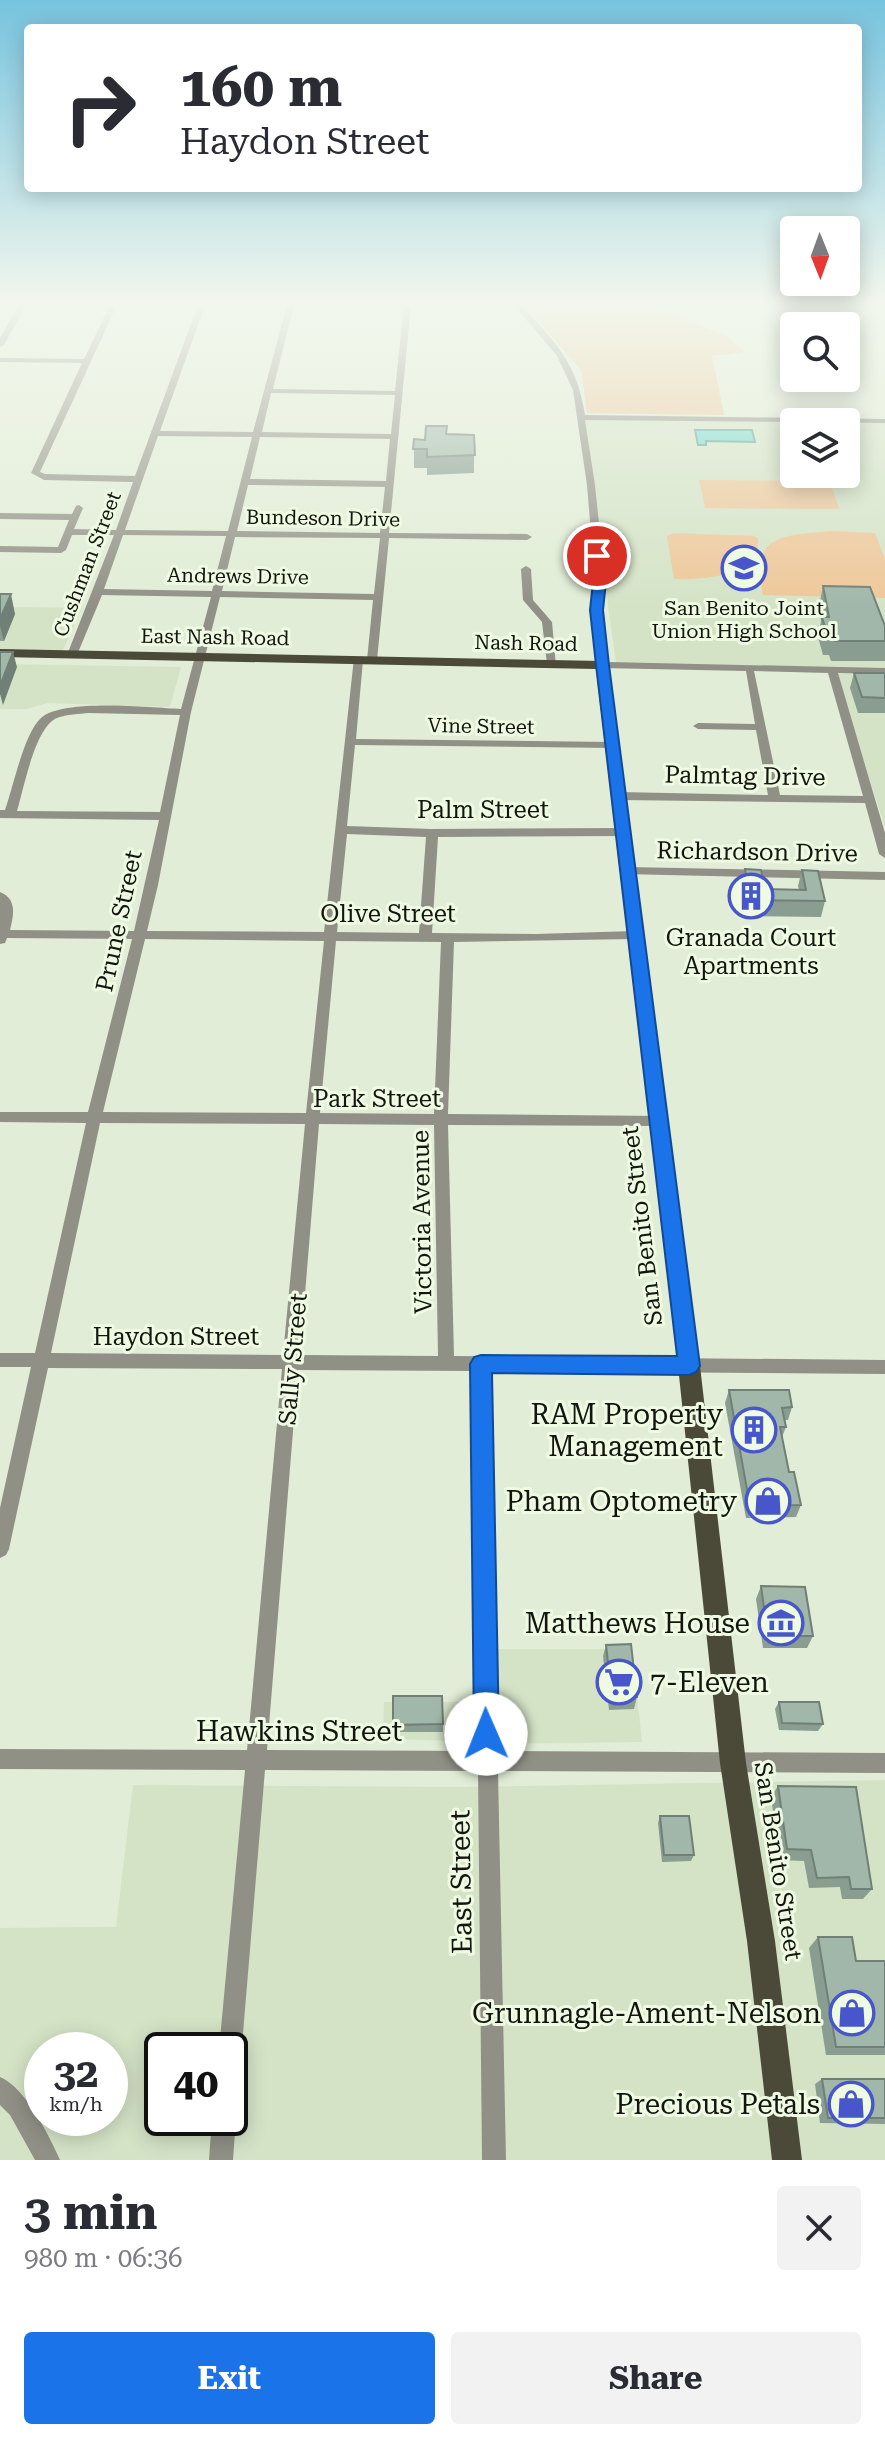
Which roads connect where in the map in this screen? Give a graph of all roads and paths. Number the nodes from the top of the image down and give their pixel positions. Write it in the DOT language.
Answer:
graph roads {
  1 [pos="66,406"];
  2 [pos="165,406"];
  3 [pos="265,406"];
  4 [pos="398,406"];
  5 [pos="578,406"];
  6 [pos="581,417"];
  7 [pos="885,421"];
  8 [pos="155,433"];
  9 [pos="257,435"];
  10 [pos="396,437"];
  11 [pos="138,479"];
  12 [pos="245,482"];
  13 [pos="390,484"];
  14 [pos="0,516"];
  15 [pos="69,532"];
  16 [pos="119,533"];
  17 [pos="231,534"];
  18 [pos="384,537"];
  19 [pos="527,537"];
  20 [pos="0,549"];
  21 [pos="526,569"];
  22 [pos="98,592"];
  23 [pos="217,594"];
  24 [pos="377,597"];
  25 [pos="0,653"];
  26 [pos="72,655"];
  27 [pos="201,657"];
  28 [pos="365,660"];
  29 [pos="552,664"];
  30 [pos="602,665"];
  31 [pos="832,670"];
  32 [pos="885,671"];
  33 [pos="750,673"];
  34 [pos="186,712"];
  35 [pos="698,726"];
  36 [pos="760,727"];
  37 [pos="349,742"];
  38 [pos="613,745"];
  39 [pos="619,796"];
  40 [pos="775,799"];
  41 [pos="870,800"];
  42 [pos="5,814"];
  43 [pos="163,816"];
  44 [pos="343,830"];
  45 [pos="623,832"];
  46 [pos="432,833"];
  47 [pos="885,854"];
  48 [pos="628,871"];
  49 [pos="885,876"];
  50 [pos="0,896"];
  51 [pos="140,934"];
  52 [pos="635,935"];
  53 [pos="425,936"];
  54 [pos="448,936"];
  55 [pos="1,937"];
  56 [pos="332,937"];
  57 [pos="0,1117"];
  58 [pos="94,1118"];
  59 [pos="441,1120"];
  60 [pos="312,1121"];
  61 [pos="660,1121"];
  62 [pos="0,1360"];
  63 [pos="43,1360"];
  64 [pos="293,1362"];
  65 [pos="446,1364"];
  66 [pos="481,1364"];
  67 [pos="689,1366"];
  68 [pos="885,1367"];
  69 [pos="0,1549"];
  70 [pos="0,1759"];
  71 [pos="257,1759"];
  72 [pos="487,1761"];
  73 [pos="733,1763"];
  74 [pos="885,1763"];
  75 [pos="232,2032"];
  76 [pos="0,2088"];
  77 [pos="223,2136"];
  78 [pos="48,2160"];
  79 [pos="221,2160"];
  80 [pos="494,2160"];
  81 [pos="787,2160"];
  1 -- 11 [label="street"];
  2 -- 8 [label="street, Cushman Street"];
  3 -- 9 [label="street, Prune Street"];
  4 -- 10 [label="street, Sally Street"];
  5 -- 6 [label="street, San Benito Street"];
  6 -- 7 [label="street"];
  6 -- 30 [label="street, San Benito Street"];
  8 -- 9 [label="street"];
  8 -- 11 [label="street, Cushman Street"];
  9 -- 10 [label="street"];
  9 -- 12 [label="street, Prune Street"];
  10 -- 13 [label="street, Sally Street"];
  11 -- 16 [label="street, Cushman Street"];
  12 -- 13 [label="street"];
  12 -- 17 [label="street, Prune Street"];
  13 -- 18 [label="street, Sally Street"];
  14 -- 15 [label="street"];
  15 -- 16 [label="street, Bundeson Drive"];
  15 -- 20 [label="street"];
  16 -- 17 [label="street, Bundeson Drive"];
  16 -- 22 [label="street, Cushman Street"];
  17 -- 18 [label="street, Bundeson Drive"];
  17 -- 23 [label="street, Prune Street"];
  18 -- 19 [label="street, Bundeson Drive"];
  18 -- 24 [label="street, Sally Street"];
  21 -- 29 [label="street"];
  22 -- 23 [label="street, Andrews Drive"];
  22 -- 26 [label="street, Cushman Street"];
  23 -- 24 [label="street, Andrews Drive"];
  23 -- 27 [label="street, Prune Street"];
  24 -- 28 [label="street, Sally Street"];
  25 -- 26 [label="main road, East Nash Road"];
  26 -- 27 [label="main road, East Nash Road"];
  27 -- 28 [label="main road, East Nash Road"];
  27 -- 34 [label="street, Prune Street"];
  28 -- 29 [label="main road, Nash Road"];
  28 -- 37 [label="street, Sally Street"];
  29 -- 30 [label="main road, Nash Road"];
  30 -- 31 [label="street, Nash Road"];
  30 -- 38 [label="main road, San Benito Street"];
  31 -- 32 [label="street, Nash Road"];
  31 -- 41 [label="street"];
  33 -- 36 [label="street"];
  34 -- 42 [label="street"];
  34 -- 43 [label="street, Prune Street"];
  35 -- 36 [label="street"];
  36 -- 40 [label="street"];
  37 -- 38 [label="street, Vine Street"];
  37 -- 44 [label="street, Sally Street"];
  38 -- 39 [label="main road, San Benito Street"];
  39 -- 40 [label="street, Palmtag Drive"];
  39 -- 45 [label="main road, San Benito Street"];
  40 -- 41 [label="street, Palmtag Drive"];
  41 -- 47 [label="street"];
  42 -- 43 [label="street"];
  43 -- 51 [label="street, Prune Street"];
  44 -- 46 [label="street, Palm Street"];
  44 -- 56 [label="street, Sally Street"];
  45 -- 46 [label="street, Palm Street"];
  45 -- 48 [label="main road, San Benito Street"];
  46 -- 53 [label="street"];
  48 -- 49 [label="street, Richardson Drive"];
  48 -- 52 [label="main road, San Benito Street"];
  50 -- 55 [label="street"];
  51 -- 55 [label="street, Olive Street"];
  51 -- 56 [label="street, Olive Street"];
  51 -- 58 [label="street, Prune Street"];
  52 -- 54 [label="street, Olive Street"];
  52 -- 61 [label="main road, San Benito Street"];
  53 -- 54 [label="street, Olive Street"];
  53 -- 56 [label="street, Olive Street"];
  54 -- 59 [label="street, Victoria Avenue"];
  56 -- 60 [label="street, Sally Street"];
  57 -- 58 [label="street, Park Street"];
  58 -- 60 [label="street, Park Street"];
  58 -- 63 [label="street, Prune Street"];
  59 -- 60 [label="street, Park Street"];
  59 -- 61 [label="street, Park Street"];
  59 -- 65 [label="street, Victoria Avenue"];
  60 -- 64 [label="street, Sally Street"];
  61 -- 67 [label="main road, San Benito Street"];
  62 -- 63 [label="street, Haydon Street"];
  63 -- 64 [label="street, Haydon Street"];
  63 -- 69 [label="street, Prune Street"];
  64 -- 65 [label="street, Haydon Street"];
  64 -- 71 [label="street, Sally Street"];
  65 -- 66 [label="street, Haydon Street"];
  66 -- 67 [label="street, Haydon Street"];
  66 -- 72 [label="street, East Street"];
  67 -- 68 [label="street, Haydon Street"];
  67 -- 73 [label="main road, San Benito Street"];
  70 -- 71 [label="street, Hawkins Street"];
  71 -- 72 [label="street, Hawkins Street"];
  71 -- 75 [label="street, Sally Street"];
  72 -- 73 [label="street, Hawkins Street"];
  72 -- 80 [label="street, East Street"];
  73 -- 74 [label="street, Hawkins Street"];
  73 -- 81 [label="main road, San Benito Street"];
  76 -- 78 [label="street"];
  77 -- 79 [label="street"];
}
